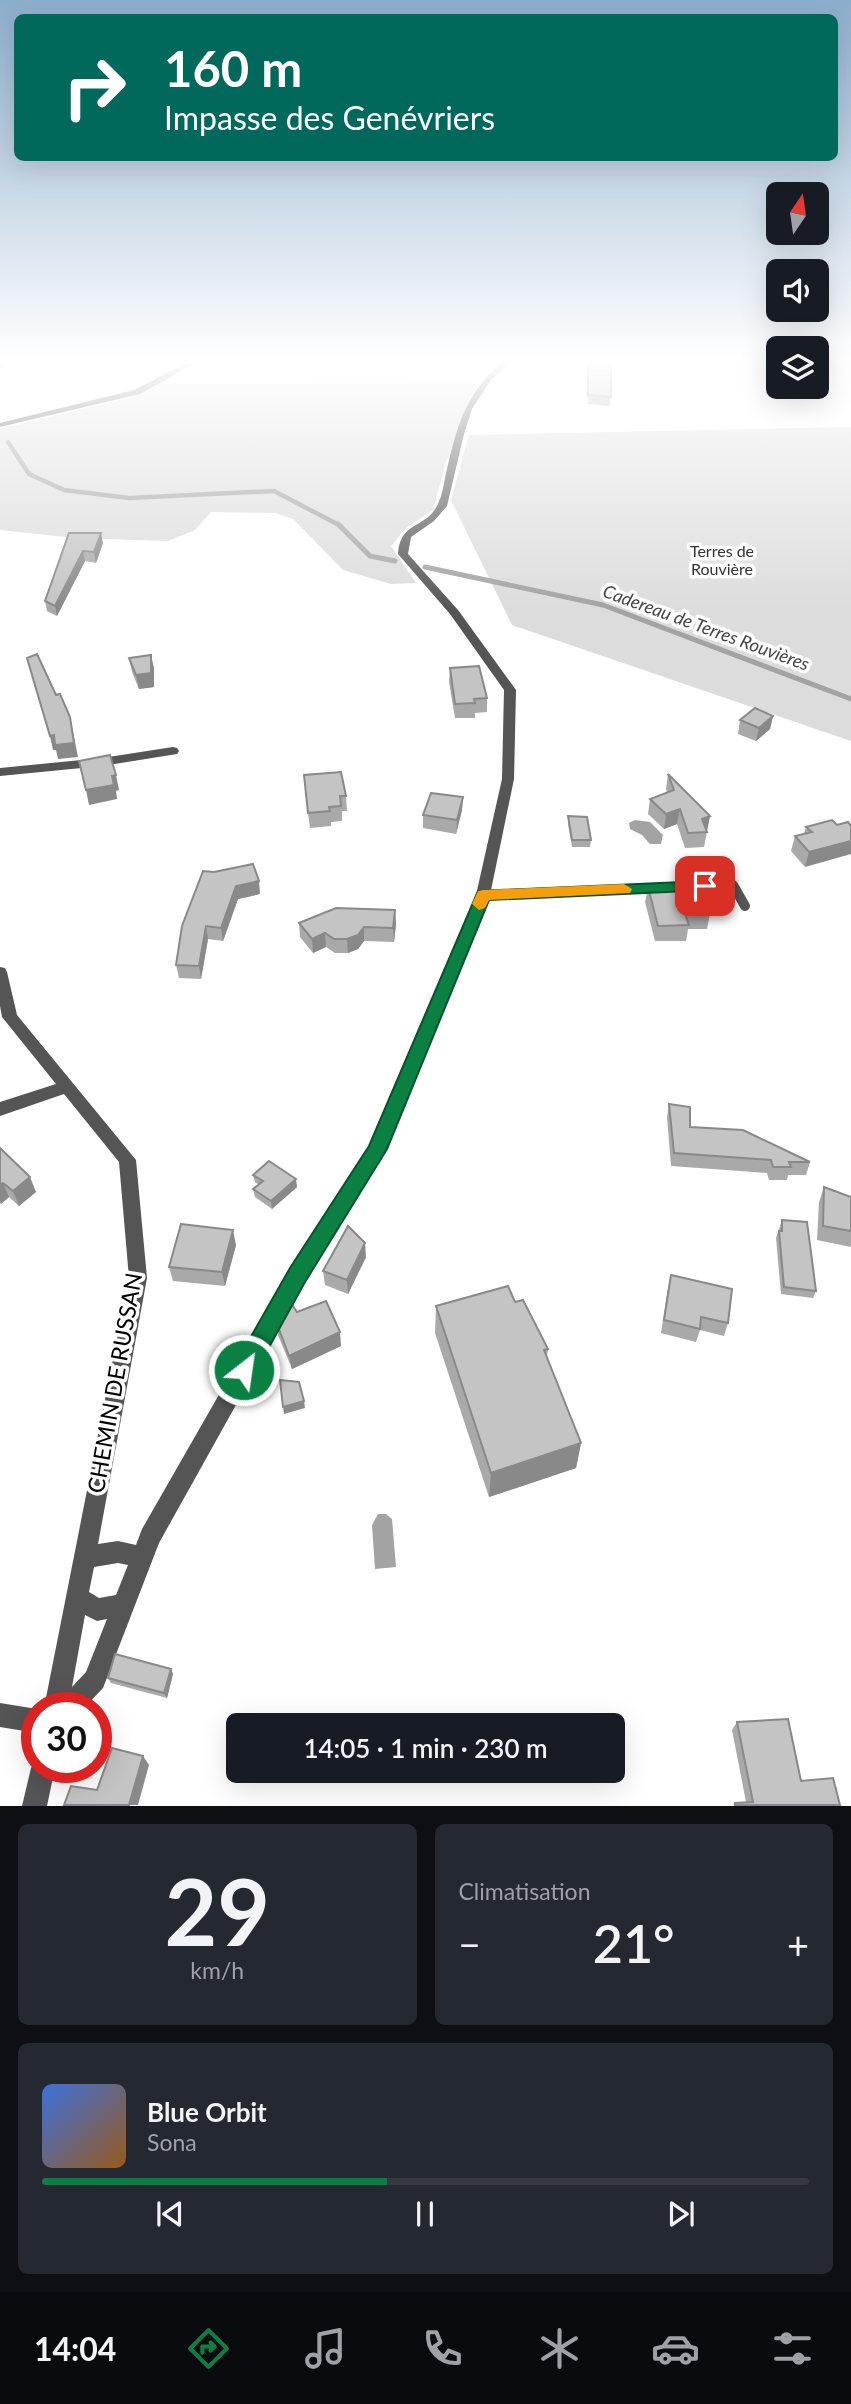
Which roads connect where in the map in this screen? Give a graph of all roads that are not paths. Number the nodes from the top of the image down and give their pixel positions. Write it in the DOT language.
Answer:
graph roads {
  1 [pos="458,441"];
  2 [pos="173,751"];
  3 [pos="0,772"];
  4 [pos="483,895"];
  5 [pos="745,906"];
  6 [pos="0,972"];
  7 [pos="67,1087"];
  8 [pos="0,1109"];
  9 [pos="85,1557"];
  10 [pos="142,1558"];
  11 [pos="77,1597"];
  12 [pos="124,1605"];
  13 [pos="60,1692"];
  14 [pos="83,1692"];
  15 [pos="0,1715"];
  16 [pos="21,1718"];
  17 [pos="39,1783"];
  18 [pos="34,1805"];
  1 -- 4 [label="street"];
  2 -- 3 [label="street"];
  4 -- 5 [label="lane"];
  4 -- 10 [label="street"];
  6 -- 7 [label="street, CHEMIN DE RUSSAN"];
  7 -- 8 [label="street"];
  7 -- 9 [label="street, CHEMIN DE RUSSAN"];
  9 -- 10 [label="street"];
  9 -- 11 [label="street, CHEMIN DE RUSSAN"];
  10 -- 12 [label="street"];
  11 -- 12 [label="street"];
  11 -- 13 [label="street, CHEMIN DE RUSSAN"];
  12 -- 14 [label="street"];
  15 -- 16 [label="street"];
  17 -- 18 [label="street"];
}
